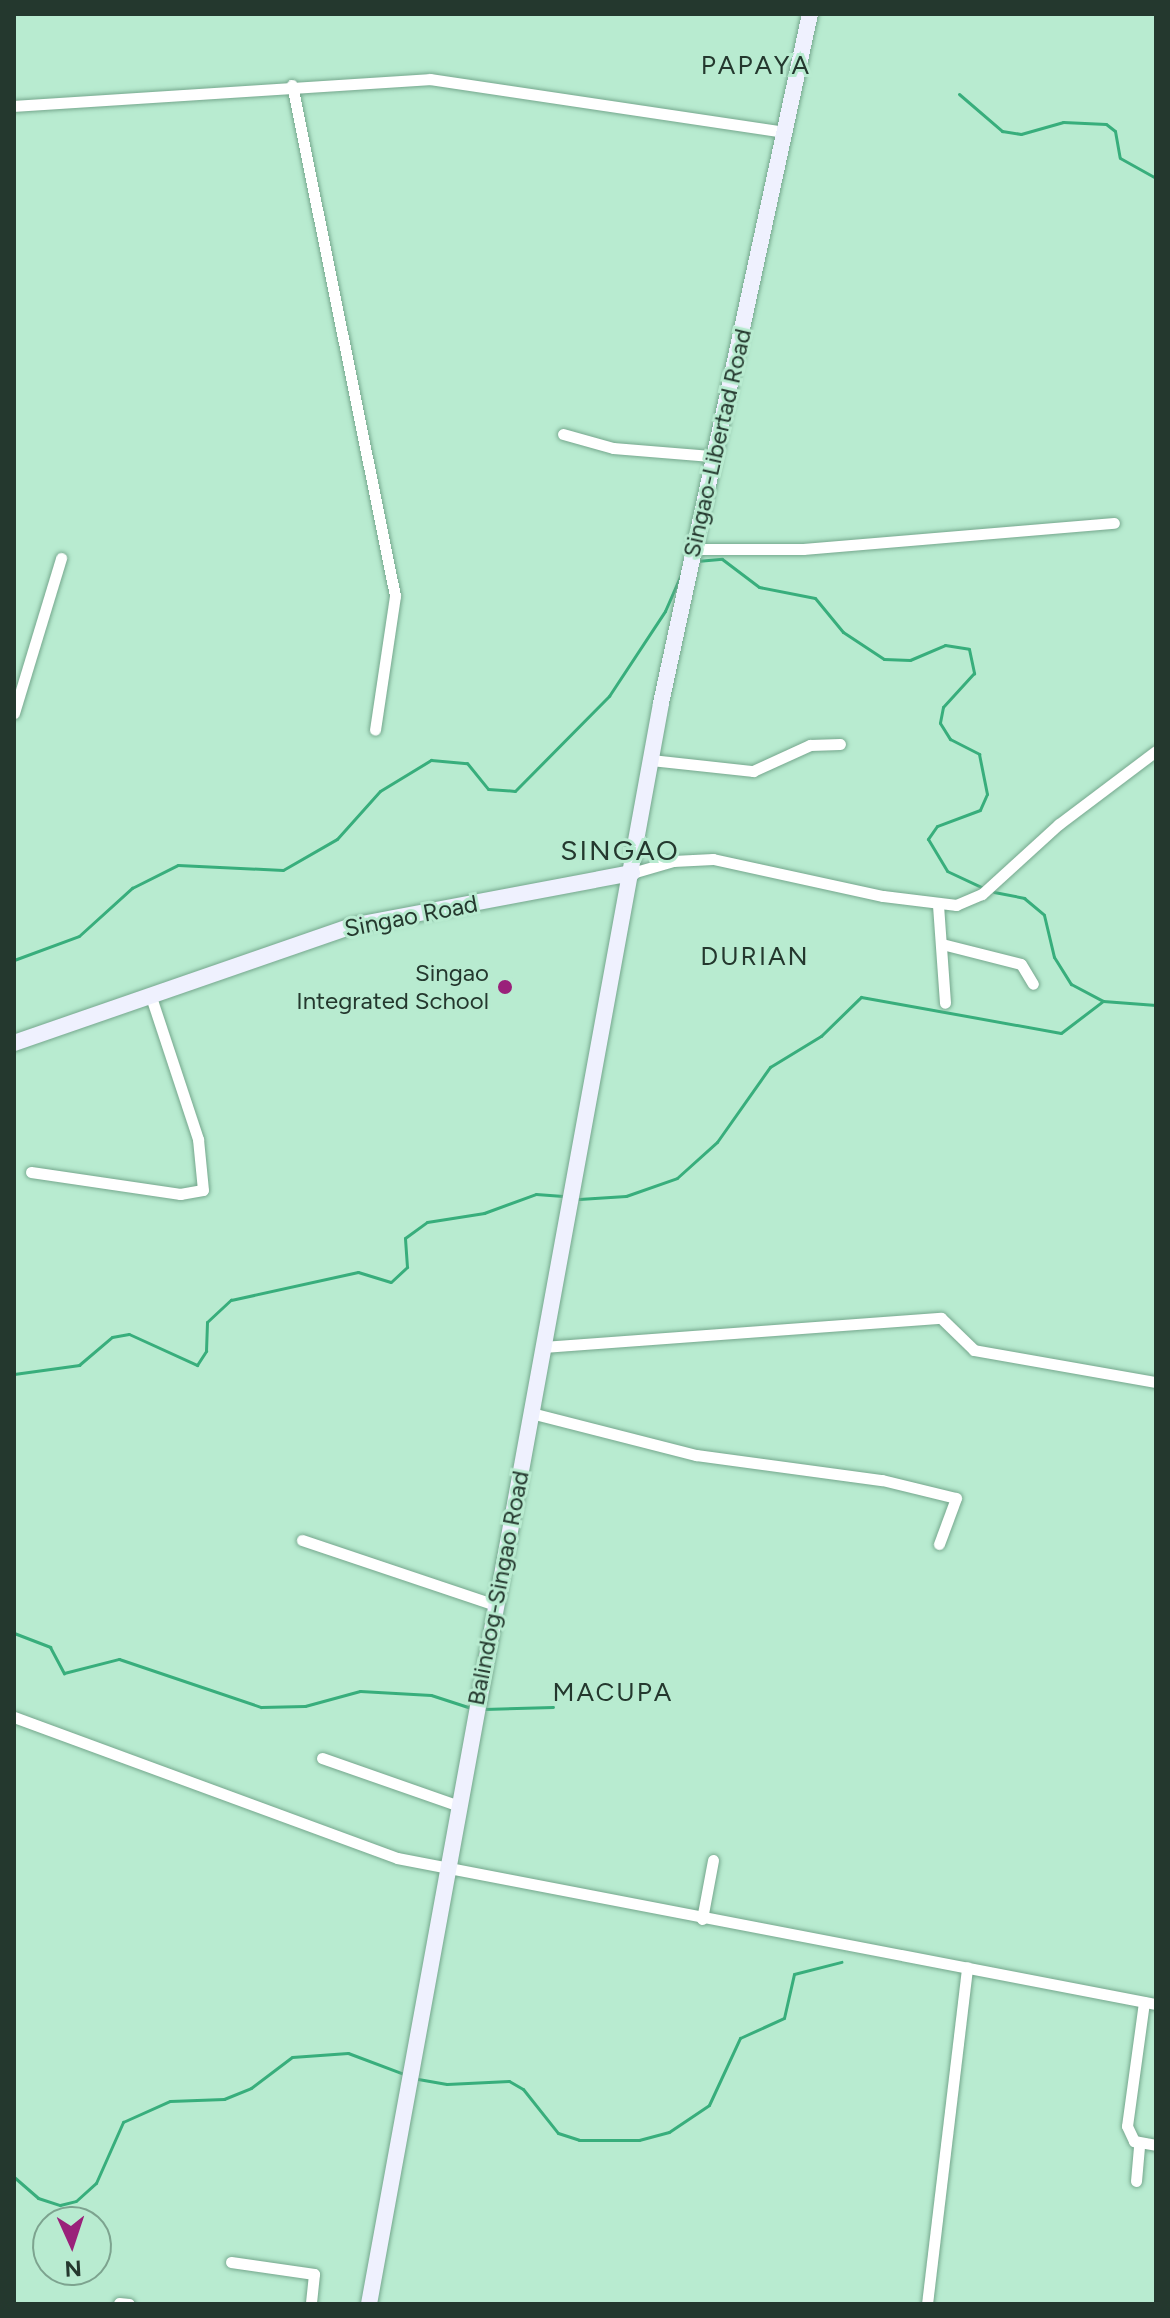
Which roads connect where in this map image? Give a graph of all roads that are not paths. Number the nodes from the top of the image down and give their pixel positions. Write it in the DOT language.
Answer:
graph roads {
  1 [pos="810,14"];
  2 [pos="292,85"];
  3 [pos="14,106"];
  4 [pos="786,132"];
  5 [pos="563,434"];
  6 [pos="711,456"];
  7 [pos="1114,523"];
  8 [pos="693,549"];
  9 [pos="61,558"];
  10 [pos="14,713"];
  11 [pos="375,730"];
  12 [pos="840,744"];
  13 [pos="1156,751"];
  14 [pos="651,760"];
  15 [pos="632,873"];
  16 [pos="938,905"];
  17 [pos="942,944"];
  18 [pos="1033,984"];
  19 [pos="151,997"];
  20 [pos="945,1003"];
  21 [pos="14,1043"];
  22 [pos="31,1172"];
  23 [pos="543,1347"];
  24 [pos="1156,1382"];
  25 [pos="531,1413"];
  26 [pos="302,1540"];
  27 [pos="939,1544"];
  28 [pos="495,1605"];
  29 [pos="14,1717"];
  30 [pos="322,1758"];
  31 [pos="459,1806"];
  32 [pos="713,1860"];
  33 [pos="448,1871"];
  34 [pos="702,1919"];
  35 [pos="967,1967"];
  36 [pos="1150,2003"];
  37 [pos="1139,2143"];
  38 [pos="1156,2145"];
  39 [pos="1136,2181"];
  40 [pos="231,2262"];
  41 [pos="311,2304"];
  42 [pos="369,2304"];
  43 [pos="927,2304"];
  1 -- 4 [label="street, Singao-Libertad Road"];
  2 -- 3 [label="street"];
  2 -- 4 [label="street"];
  2 -- 11 [label="street"];
  4 -- 6 [label="street, Singao-Libertad Road"];
  5 -- 6 [label="street"];
  6 -- 8 [label="street, Singao-Libertad Road"];
  7 -- 8 [label="street"];
  8 -- 14 [label="street, Singao-Libertad Road"];
  9 -- 10 [label="street"];
  12 -- 14 [label="street"];
  13 -- 16 [label="street"];
  14 -- 15 [label="street, Singao-Libertad Road"];
  15 -- 16 [label="street"];
  15 -- 19 [label="street, Singao Road"];
  15 -- 23 [label="street, Balindog-Singao Road"];
  16 -- 17 [label="street"];
  17 -- 18 [label="street"];
  17 -- 20 [label="street"];
  19 -- 21 [label="street, Singao Road"];
  19 -- 22 [label="street"];
  23 -- 24 [label="street"];
  23 -- 25 [label="street, Balindog-Singao Road"];
  25 -- 27 [label="street"];
  25 -- 28 [label="street, Balindog-Singao Road"];
  26 -- 28 [label="street"];
  28 -- 31 [label="street, Balindog-Singao Road"];
  29 -- 33 [label="street"];
  30 -- 31 [label="street"];
  31 -- 33 [label="street, Balindog-Singao Road"];
  32 -- 34 [label="street"];
  33 -- 34 [label="street"];
  33 -- 42 [label="street, Balindog-Singao Road"];
  34 -- 35 [label="street"];
  35 -- 36 [label="street"];
  35 -- 43 [label="street"];
  36 -- 37 [label="street"];
  37 -- 38 [label="street"];
  37 -- 39 [label="street"];
  40 -- 41 [label="street"];
}
